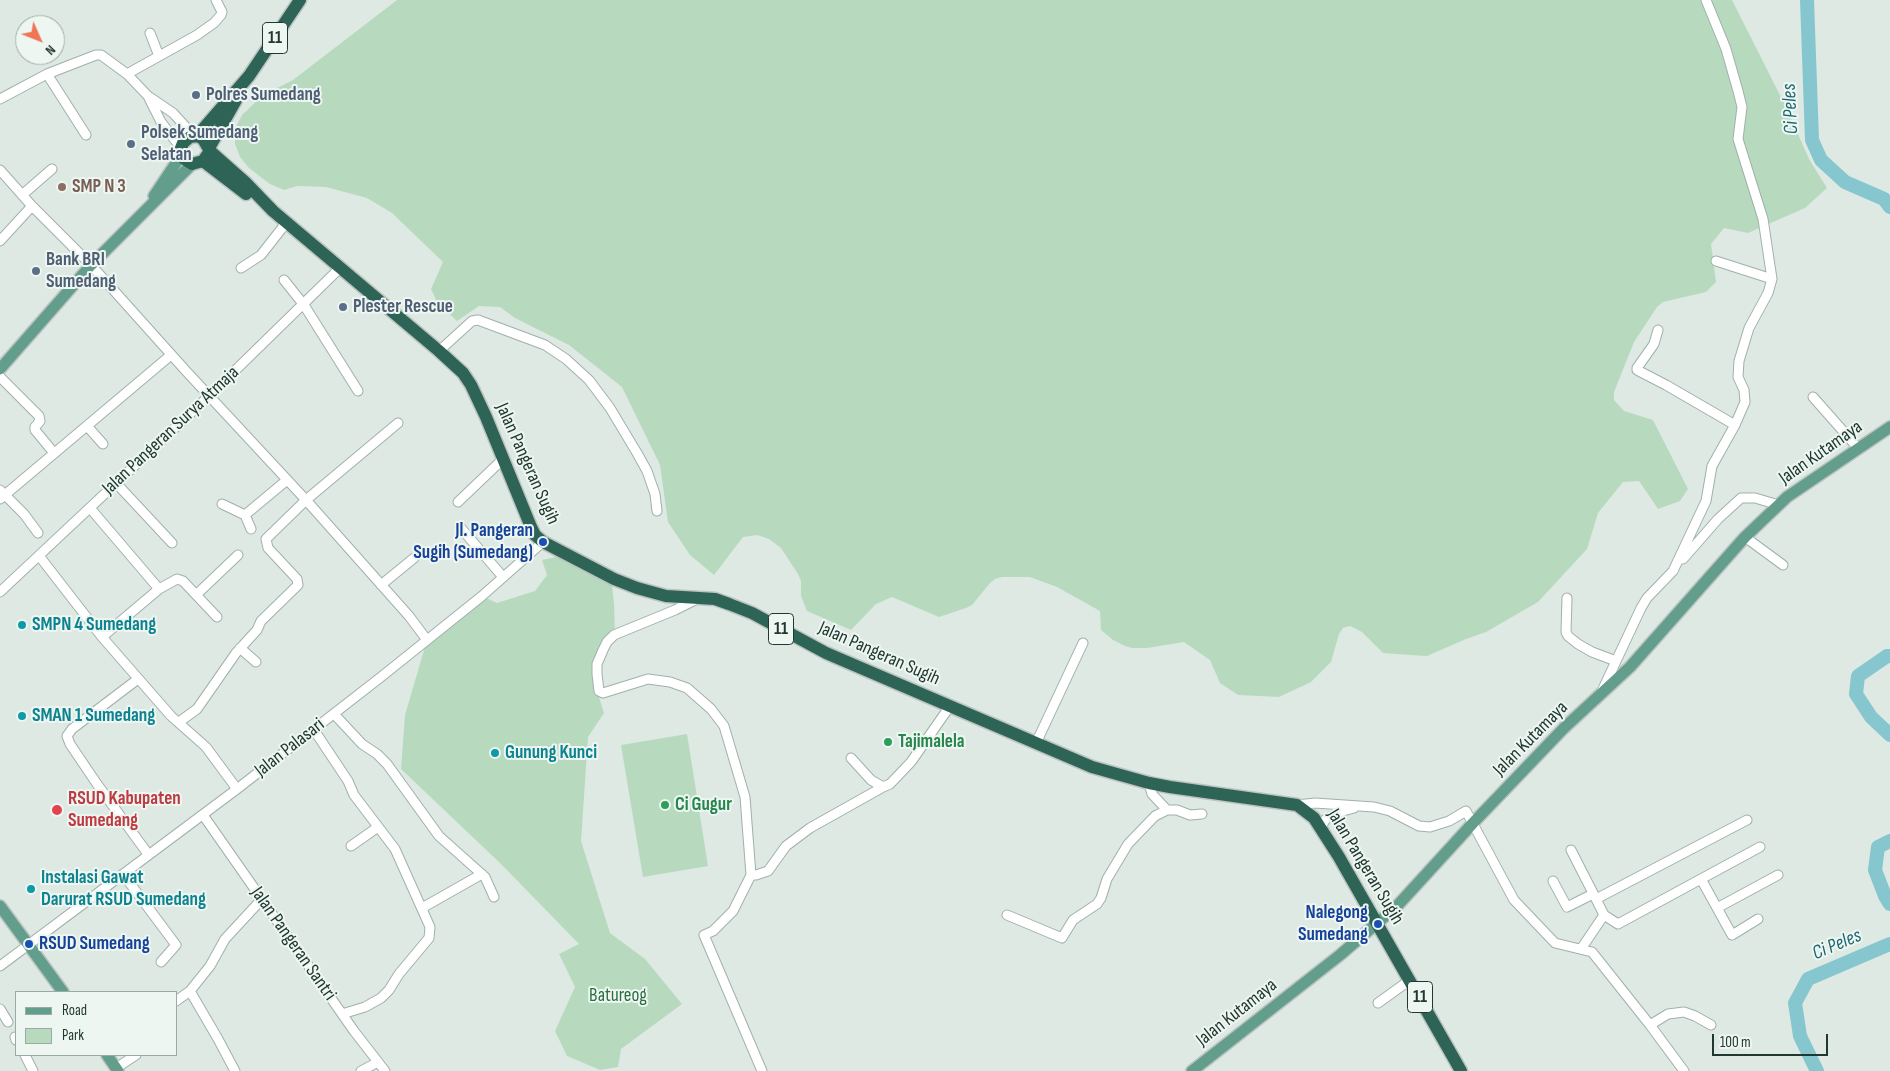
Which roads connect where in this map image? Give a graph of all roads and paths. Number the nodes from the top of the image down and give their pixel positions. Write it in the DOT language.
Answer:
graph roads {
  1 [pos="216,0"];
  2 [pos="300,0"];
  3 [pos="1706,0"];
  4 [pos="150,33"];
  5 [pos="159,56"];
  6 [pos="47,74"];
  7 [pos="128,74"];
  8 [pos="249,76"];
  9 [pos="148,96"];
  10 [pos="0,99"];
  11 [pos="86,135"];
  12 [pos="196,136"];
  13 [pos="182,151"];
  14 [pos="203,156"];
  15 [pos="52,169"];
  16 [pos="0,170"];
  17 [pos="22,195"];
  18 [pos="32,206"];
  19 [pos="137,220"];
  20 [pos="286,223"];
  21 [pos="0,241"];
  22 [pos="1716,261"];
  23 [pos="91,266"];
  24 [pos="241,268"];
  25 [pos="340,268"];
  26 [pos="1772,279"];
  27 [pos="284,280"];
  28 [pos="304,305"];
  29 [pos="1658,330"];
  30 [pos="439,351"];
  31 [pos="171,355"];
  32 [pos="0,369"];
  33 [pos="0,377"];
  34 [pos="358,391"];
  35 [pos="209,396"];
  36 [pos="1813,397"];
  37 [pos="398,423"];
  38 [pos="1735,425"];
  39 [pos="87,426"];
  40 [pos="1890,427"];
  41 [pos="103,444"];
  42 [pos="1858,448"];
  43 [pos="54,453"];
  44 [pos="503,459"];
  45 [pos="287,480"];
  46 [pos="116,483"];
  47 [pos="2,495"];
  48 [pos="306,500"];
  49 [pos="458,502"];
  50 [pos="222,504"];
  51 [pos="1779,504"];
  52 [pos="90,508"];
  53 [pos="658,511"];
  54 [pos="245,515"];
  55 [pos="460,528"];
  56 [pos="252,529"];
  57 [pos="38,534"];
  58 [pos="1745,537"];
  59 [pos="543,542"];
  60 [pos="172,543"];
  61 [pos="238,555"];
  62 [pos="40,557"];
  63 [pos="414,558"];
  64 [pos="1784,565"];
  65 [pos="1673,571"];
  66 [pos="503,577"];
  67 [pos="382,585"];
  68 [pos="159,589"];
  69 [pos="0,592"];
  70 [pos="196,595"];
  71 [pos="700,598"];
  72 [pos="1567,598"];
  73 [pos="217,617"];
  74 [pos="102,637"];
  75 [pos="427,640"];
  76 [pos="1083,643"];
  77 [pos="240,648"];
  78 [pos="1616,661"];
  79 [pos="256,662"];
  80 [pos="138,679"];
  81 [pos="1599,698"];
  82 [pos="950,706"];
  83 [pos="334,714"];
  84 [pos="179,722"];
  85 [pos="314,730"];
  86 [pos="1036,742"];
  87 [pos="851,758"];
  88 [pos="1149,783"];
  89 [pos="882,787"];
  90 [pos="237,790"];
  91 [pos="1297,805"];
  92 [pos="1359,806"];
  93 [pos="1168,810"];
  94 [pos="1202,814"];
  95 [pos="203,815"];
  96 [pos="1747,820"];
  97 [pos="1473,823"];
  98 [pos="378,827"];
  99 [pos="1320,828"];
  100 [pos="351,846"];
  101 [pos="1760,847"];
  102 [pos="1571,850"];
  103 [pos="148,854"];
  104 [pos="122,874"];
  105 [pos="482,874"];
  106 [pos="752,875"];
  107 [pos="1778,875"];
  108 [pos="1700,879"];
  109 [pos="1553,881"];
  110 [pos="494,897"];
  111 [pos="1595,897"];
  112 [pos="262,899"];
  113 [pos="0,906"];
  114 [pos="422,908"];
  115 [pos="1717,908"];
  116 [pos="1007,914"];
  117 [pos="1604,915"];
  118 [pos="1758,918"];
  119 [pos="1378,924"];
  120 [pos="29,944"];
  121 [pos="1581,949"];
  122 [pos="161,962"];
  123 [pos="0,966"];
  124 [pos="1410,980"];
  125 [pos="62,991"];
  126 [pos="190,991"];
  127 [pos="178,1000"];
  128 [pos="1378,1003"];
  129 [pos="0,1008"];
  130 [pos="342,1014"];
  131 [pos="8,1022"];
  132 [pos="1650,1025"];
  133 [pos="1711,1025"];
  134 [pos="26,1056"];
  135 [pos="108,1056"];
  136 [pos="135,1056"];
  137 [pos="378,1062"];
  138 [pos="117,1070"];
  139 [pos="33,1071"];
  140 [pos="235,1071"];
  141 [pos="361,1071"];
  142 [pos="386,1071"];
  143 [pos="762,1071"];
  144 [pos="1192,1071"];
  145 [pos="1462,1071"];
  146 [pos="1684,1071"];
  1 -- 5 [label="street"];
  2 -- 8 [label="highway, 11"];
  3 -- 26 [label="street"];
  4 -- 5 [label="street"];
  5 -- 7 [label="street"];
  6 -- 7 [label="street"];
  6 -- 10 [label="street"];
  6 -- 11 [label="street"];
  7 -- 9 [label="street"];
  8 -- 12 [label="highway, 11"];
  8 -- 14 [label="highway, 11"];
  9 -- 12 [label="street"];
  9 -- 13 [label="street"];
  12 -- 13 [label="highway, 11"];
  12 -- 14 [label="highway, 11"];
  13 -- 14 [label="highway, 11"];
  13 -- 19 [label="main road"];
  14 -- 19 [label="main road"];
  14 -- 20 [label="highway, Jalan Pangeran Sugih / 11"];
  15 -- 17 [label="street"];
  16 -- 17 [label="street"];
  17 -- 18 [label="street"];
  18 -- 21 [label="street"];
  18 -- 23 [label="street"];
  19 -- 23 [label="main road"];
  20 -- 24 [label="street"];
  20 -- 25 [label="highway, Jalan Pangeran Sugih / 11"];
  22 -- 26 [label="street"];
  23 -- 31 [label="street"];
  23 -- 32 [label="main road"];
  25 -- 28 [label="street, Jalan Pangeran Surya Atmaja"];
  25 -- 30 [label="highway, Jalan Pangeran Sugih / 11"];
  26 -- 38 [label="street"];
  27 -- 28 [label="street"];
  28 -- 34 [label="street"];
  28 -- 35 [label="street, Jalan Pangeran Surya Atmaja"];
  29 -- 38 [label="street"];
  30 -- 44 [label="highway, Jalan Pangeran Sugih / 11"];
  30 -- 53 [label="street"];
  31 -- 35 [label="street"];
  31 -- 39 [label="street"];
  33 -- 43 [label="street"];
  35 -- 45 [label="street"];
  35 -- 46 [label="street, Jalan Pangeran Surya Atmaja"];
  36 -- 42 [label="street"];
  37 -- 48 [label="street"];
  38 -- 65 [label="street"];
  39 -- 41 [label="street"];
  39 -- 43 [label="street"];
  40 -- 42 [label="main road, Jalan Kutamaya"];
  42 -- 51 [label="main road, Jalan Kutamaya"];
  43 -- 47 [label="street"];
  44 -- 49 [label="street"];
  44 -- 59 [label="highway, Jalan Pangeran Sugih / 11"];
  45 -- 48 [label="street"];
  45 -- 54 [label="street"];
  46 -- 52 [label="street, Jalan Pangeran Surya Atmaja"];
  46 -- 60 [label="street"];
  47 -- 57 [label="street"];
  48 -- 67 [label="street"];
  48 -- 77 [label="street"];
  50 -- 54 [label="street"];
  51 -- 58 [label="main road, Jalan Kutamaya"];
  51 -- 65 [label="street"];
  52 -- 62 [label="street, Jalan Pangeran Surya Atmaja"];
  52 -- 68 [label="street"];
  54 -- 56 [label="street"];
  55 -- 66 [label="street"];
  58 -- 64 [label="street"];
  58 -- 81 [label="main road, Jalan Kutamaya"];
  59 -- 66 [label="street, Jalan Palasari"];
  59 -- 71 [label="highway, Jalan Pangeran Sugih / 11"];
  61 -- 70 [label="street"];
  62 -- 69 [label="street, Jalan Pangeran Surya Atmaja"];
  62 -- 74 [label="street"];
  63 -- 67 [label="street"];
  65 -- 78 [label="street"];
  66 -- 75 [label="street, Jalan Palasari"];
  67 -- 75 [label="street"];
  68 -- 70 [label="street"];
  68 -- 74 [label="street"];
  70 -- 73 [label="street"];
  71 -- 82 [label="highway, Jalan Pangeran Sugih / 11"];
  71 -- 106 [label="street"];
  72 -- 78 [label="street"];
  74 -- 80 [label="street"];
  75 -- 83 [label="street, Jalan Palasari"];
  76 -- 86 [label="street"];
  77 -- 79 [label="street"];
  77 -- 84 [label="street"];
  78 -- 81 [label="street"];
  80 -- 84 [label="street"];
  80 -- 103 [label="street"];
  81 -- 97 [label="main road, Jalan Kutamaya"];
  82 -- 86 [label="highway, Jalan Pangeran Sugih / 11"];
  82 -- 89 [label="street"];
  83 -- 85 [label="street, Jalan Palasari"];
  83 -- 105 [label="street"];
  84 -- 90 [label="street"];
  85 -- 90 [label="street, Jalan Palasari"];
  85 -- 98 [label="street"];
  86 -- 88 [label="highway, Jalan Pangeran Sugih / 11"];
  87 -- 89 [label="street"];
  88 -- 91 [label="highway, Jalan Pangeran Sugih / 11"];
  88 -- 93 [label="street"];
  89 -- 106 [label="street"];
  90 -- 95 [label="street, Jalan Palasari"];
  91 -- 92 [label="street"];
  91 -- 99 [label="highway, Jalan Pangeran Sugih / 11"];
  92 -- 97 [label="street"];
  92 -- 99 [label="street"];
  93 -- 94 [label="street"];
  93 -- 116 [label="street"];
  95 -- 103 [label="street, Jalan Palasari"];
  95 -- 112 [label="street, Jalan Pangeran Santri"];
  96 -- 111 [label="street"];
  97 -- 119 [label="main road, Jalan Kutamaya"];
  97 -- 121 [label="street"];
  98 -- 100 [label="street"];
  98 -- 114 [label="street"];
  99 -- 119 [label="highway, Jalan Pangeran Sugih / 11"];
  101 -- 108 [label="street"];
  102 -- 111 [label="street"];
  103 -- 104 [label="street, Jalan Palasari"];
  104 -- 120 [label="street, Jalan Palasari"];
  104 -- 122 [label="street"];
  105 -- 110 [label="street"];
  105 -- 114 [label="street"];
  106 -- 143 [label="street"];
  107 -- 115 [label="street"];
  108 -- 115 [label="street"];
  108 -- 117 [label="street"];
  109 -- 111 [label="street"];
  111 -- 117 [label="street"];
  112 -- 126 [label="street"];
  112 -- 130 [label="street, Jalan Pangeran Santri"];
  113 -- 120 [label="main road"];
  114 -- 130 [label="street"];
  115 -- 118 [label="street"];
  117 -- 121 [label="street"];
  119 -- 124 [label="highway, Jalan Pangeran Sugih / 11"];
  119 -- 144 [label="main road, Jalan Kutamaya"];
  120 -- 123 [label="street, Jalan Palasari"];
  120 -- 125 [label="main road"];
  121 -- 132 [label="street"];
  124 -- 128 [label="street"];
  124 -- 145 [label="highway, Jalan Pangeran Sugih / 11"];
  126 -- 127 [label="street"];
  126 -- 140 [label="street"];
  129 -- 131 [label="street"];
  130 -- 137 [label="street, Jalan Pangeran Santri"];
  132 -- 133 [label="street"];
  132 -- 146 [label="street"];
  134 -- 139 [label="street"];
  135 -- 138 [label="main road"];
  136 -- 138 [label="street"];
  137 -- 141 [label="street"];
  137 -- 142 [label="street, Jalan Pangeran Santri"];
}
